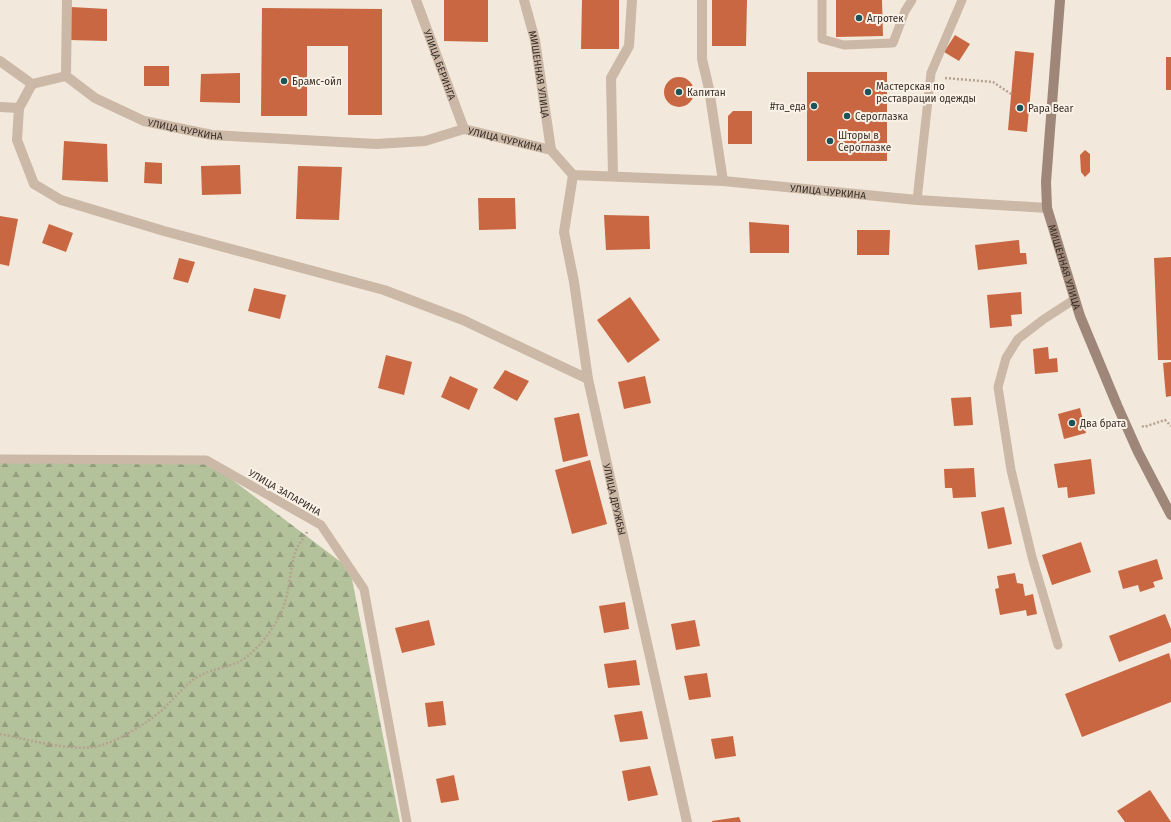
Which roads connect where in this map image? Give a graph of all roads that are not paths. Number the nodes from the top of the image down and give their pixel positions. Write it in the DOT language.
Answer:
graph roads {
  1 [pos="67,0"];
  2 [pos="416,0"];
  3 [pos="524,0"];
  4 [pos="632,0"];
  5 [pos="702,0"];
  6 [pos="822,0"];
  7 [pos="912,0"];
  8 [pos="962,0"];
  9 [pos="1060,0"];
  10 [pos="0,61"];
  11 [pos="66,76"];
  12 [pos="32,84"];
  13 [pos="0,107"];
  14 [pos="19,108"];
  15 [pos="464,129"];
  16 [pos="551,150"];
  17 [pos="573,175"];
  18 [pos="613,176"];
  19 [pos="723,181"];
  20 [pos="917,200"];
  21 [pos="1047,208"];
  22 [pos="1075,299"];
  23 [pos="588,379"];
  24 [pos="0,459"];
  25 [pos="1171,515"];
  26 [pos="1058,645"];
  27 [pos="407,822"];
  28 [pos="687,822"];
  1 -- 11 [label="street"];
  2 -- 15 [label="street, УЛИЦА БЕРИНГА"];
  3 -- 16 [label="street, МИШЕННАЯ УЛИЦА"];
  4 -- 18 [label="street"];
  5 -- 19 [label="street"];
  6 -- 7 [label="lane"];
  8 -- 20 [label="lane"];
  9 -- 21 [label="main road, МИШЕННАЯ УЛИЦА"];
  10 -- 12 [label="street"];
  11 -- 12 [label="street"];
  11 -- 15 [label="street, УЛИЦА ЧУРКИНА"];
  12 -- 14 [label="street"];
  13 -- 14 [label="street"];
  14 -- 23 [label="street"];
  15 -- 16 [label="street, УЛИЦА ЧУРКИНА"];
  16 -- 17 [label="street, УЛИЦА ЧУРКИНА"];
  17 -- 18 [label="street, УЛИЦА ЧУРКИНА"];
  17 -- 23 [label="street, УЛИЦА ДРУЖБЫ"];
  18 -- 19 [label="street, УЛИЦА ЧУРКИНА"];
  19 -- 20 [label="street, УЛИЦА ЧУРКИНА"];
  20 -- 21 [label="street, УЛИЦА ЧУРКИНА"];
  21 -- 22 [label="main road, МИШЕННАЯ УЛИЦА"];
  22 -- 25 [label="main road, МИШЕННАЯ УЛИЦА"];
  22 -- 26 [label="lane"];
  23 -- 28 [label="street, УЛИЦА ДРУЖБЫ"];
  24 -- 27 [label="lane, УЛИЦА ЗАПАРИНА"];
}
